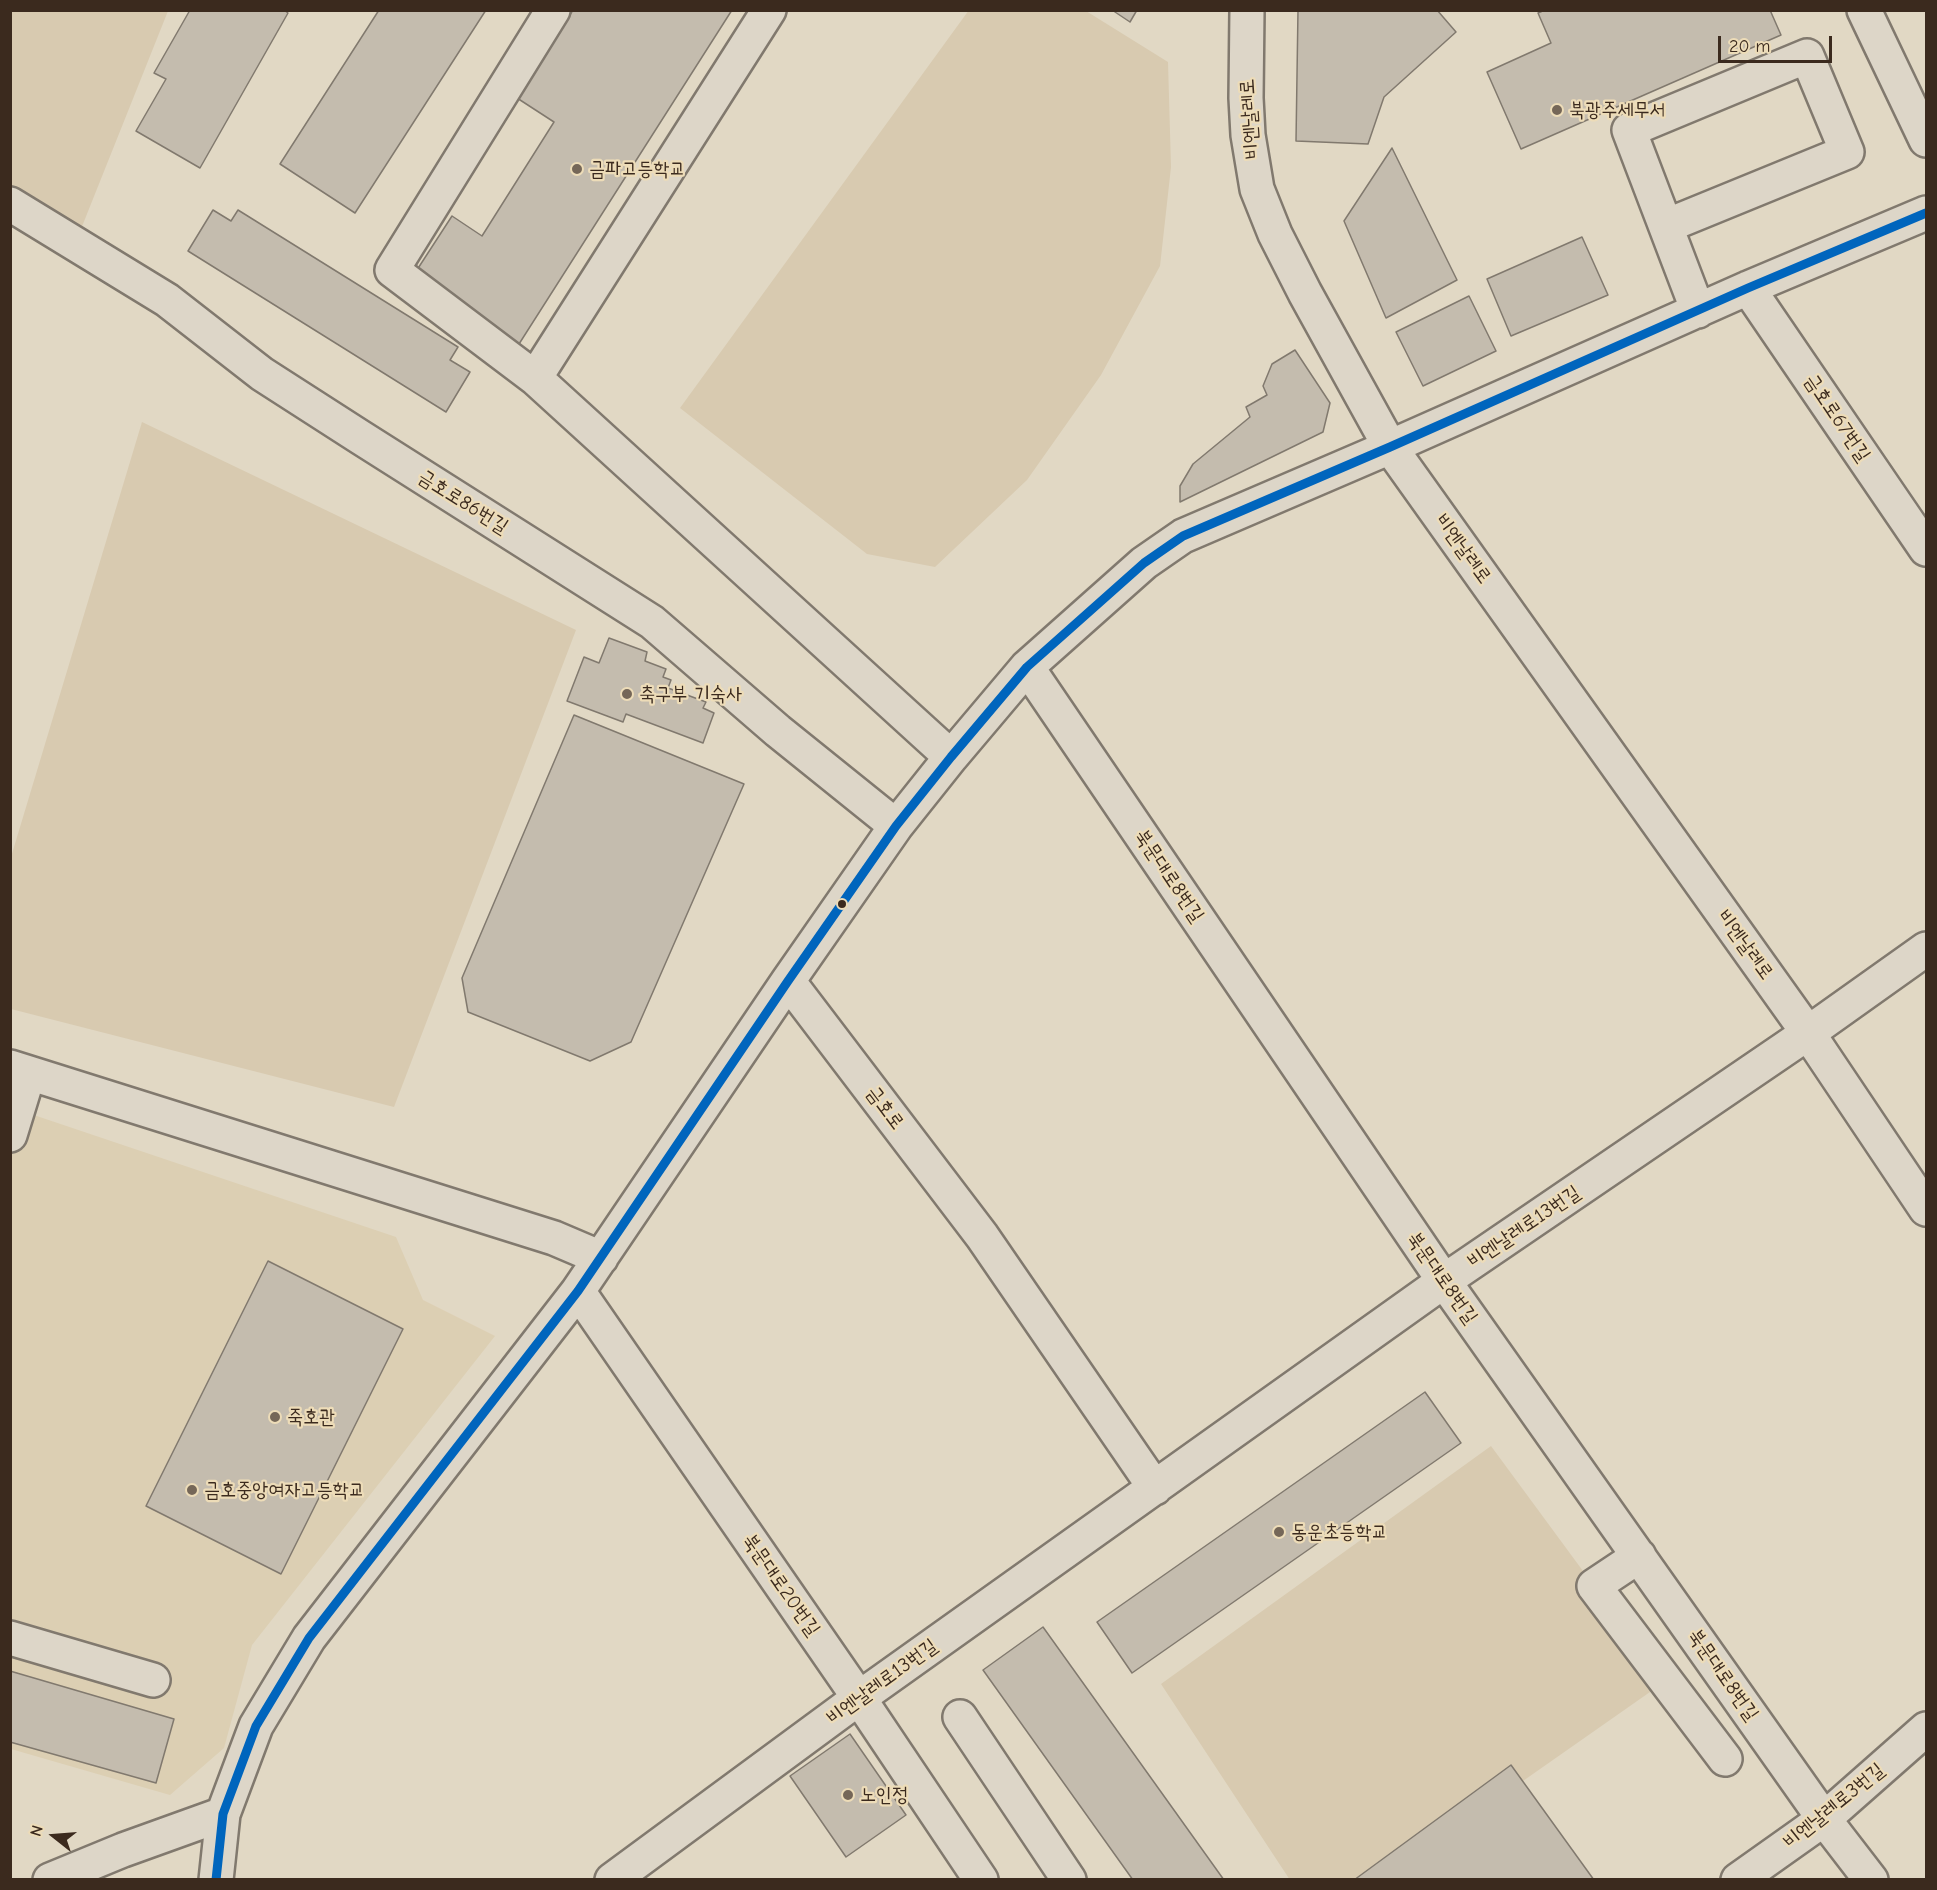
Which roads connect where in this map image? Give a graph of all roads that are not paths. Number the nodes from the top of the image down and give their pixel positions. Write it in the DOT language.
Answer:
graph roads {
  1 [pos="553,10"];
  2 [pos="769,10"];
  3 [pos="1247,10"];
  4 [pos="1864,10"];
  5 [pos="1926,140"];
  6 [pos="10,204"];
  7 [pos="1926,213"];
  8 [pos="1666,226"];
  9 [pos="1748,288"];
  10 [pos="1698,311"];
  11 [pos="535,378"];
  12 [pos="1390,447"];
  13 [pos="1926,549"];
  14 [pos="1027,667"];
  15 [pos="951,756"];
  16 [pos="896,826"];
  17 [pos="1926,949"];
  18 [pos="788,981"];
  19 [pos="1808,1033"];
  20 [pos="20,1070"];
  21 [pos="10,1135"];
  22 [pos="1926,1209"];
  23 [pos="601,1258"];
  24 [pos="1444,1281"];
  25 [pos="578,1292"];
  26 [pos="1155,1488"];
  27 [pos="1639,1556"];
  28 [pos="10,1638"];
  29 [pos="153,1680"];
  30 [pos="859,1698"];
  31 [pos="960,1717"];
  32 [pos="1926,1729"];
  33 [pos="1725,1759"];
  34 [pos="223,1814"];
  35 [pos="1824,1819"];
  36 [pos="50,1880"];
  37 [pos="216,1880"];
  38 [pos="612,1880"];
  39 [pos="981,1880"];
  40 [pos="1069,1880"];
  41 [pos="1738,1880"];
  42 [pos="1871,1880"];
  1 -- 11 [label="street"];
  2 -- 11 [label="street"];
  3 -- 12 [label="street, 비엔날레로"];
  4 -- 5 [label="street"];
  6 -- 16 [label="street, 금호로86번길"];
  7 -- 9 [label="street"];
  8 -- 8 [label="street"];
  8 -- 10 [label="street"];
  9 -- 10 [label="street"];
  9 -- 13 [label="street, 금호로67번길"];
  10 -- 12 [label="street"];
  11 -- 15 [label="street"];
  12 -- 14 [label="street"];
  12 -- 19 [label="street, 비엔날레로"];
  14 -- 15 [label="street"];
  14 -- 24 [label="street, 북문대로8번길"];
  15 -- 16 [label="street"];
  16 -- 18 [label="street"];
  17 -- 19 [label="street"];
  18 -- 23 [label="street"];
  18 -- 26 [label="street, 금호로"];
  19 -- 22 [label="street, 비엔날레로"];
  19 -- 24 [label="street, 비엔날레로13번길"];
  20 -- 21 [label="street"];
  20 -- 23 [label="street"];
  23 -- 25 [label="street"];
  24 -- 26 [label="street, 비엔날레로13번길"];
  24 -- 27 [label="street, 북문대로8번길"];
  25 -- 30 [label="street, 북문대로20번길"];
  25 -- 34 [label="street"];
  26 -- 30 [label="street, 비엔날레로13번길"];
  27 -- 33 [label="street"];
  27 -- 35 [label="street, 북문대로8번길"];
  28 -- 29 [label="street"];
  30 -- 38 [label="street, 비엔날레로13번길"];
  30 -- 39 [label="street, 북문대로20번길"];
  31 -- 40 [label="street"];
  32 -- 35 [label="street, 비엔날레로3번길"];
  34 -- 36 [label="street"];
  34 -- 37 [label="street"];
  35 -- 41 [label="street, 비엔날레로3번길"];
  35 -- 42 [label="street, 북문대로8번길"];
}
